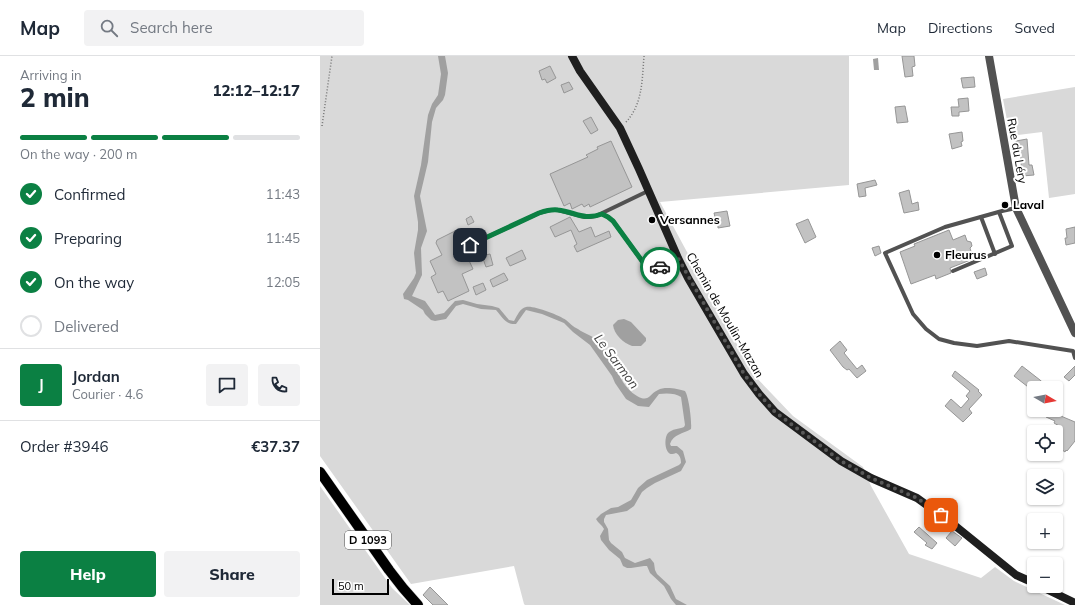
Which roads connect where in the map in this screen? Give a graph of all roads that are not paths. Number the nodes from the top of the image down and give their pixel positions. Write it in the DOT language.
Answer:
graph roads {
  1 [pos="572,56"];
  2 [pos="989,56"];
  3 [pos="648,191"];
  4 [pos="1016,208"];
  5 [pos="999,212"];
  6 [pos="602,214"];
  7 [pos="981,217"];
  8 [pos="470,245"];
  9 [pos="995,254"];
  10 [pos="678,258"];
  11 [pos="953,271"];
  12 [pos="1075,333"];
  13 [pos="1075,358"];
  14 [pos="320,472"];
  15 [pos="1027,580"];
  16 [pos="1054,593"];
  17 [pos="1075,603"];
  18 [pos="418,605"];
  1 -- 3 [label="street, Chemin de Moulin-Mazan"];
  2 -- 4 [label="street, Rue du Léry"];
  3 -- 6 [label="lane"];
  3 -- 10 [label="street, Chemin de Moulin-Mazan"];
  4 -- 5 [label="lane"];
  4 -- 12 [label="street, Rue du Léry"];
  5 -- 7 [label="lane"];
  5 -- 9 [label="lane"];
  6 -- 8 [label="lane"];
  6 -- 10 [label="lane"];
  7 -- 9 [label="lane"];
  7 -- 13 [label="lane"];
  9 -- 11 [label="lane"];
  10 -- 15 [label="street, Chemin de Moulin-Mazan"];
  14 -- 18 [label="main road, D 1093"];
  16 -- 17 [label="street"];
}
